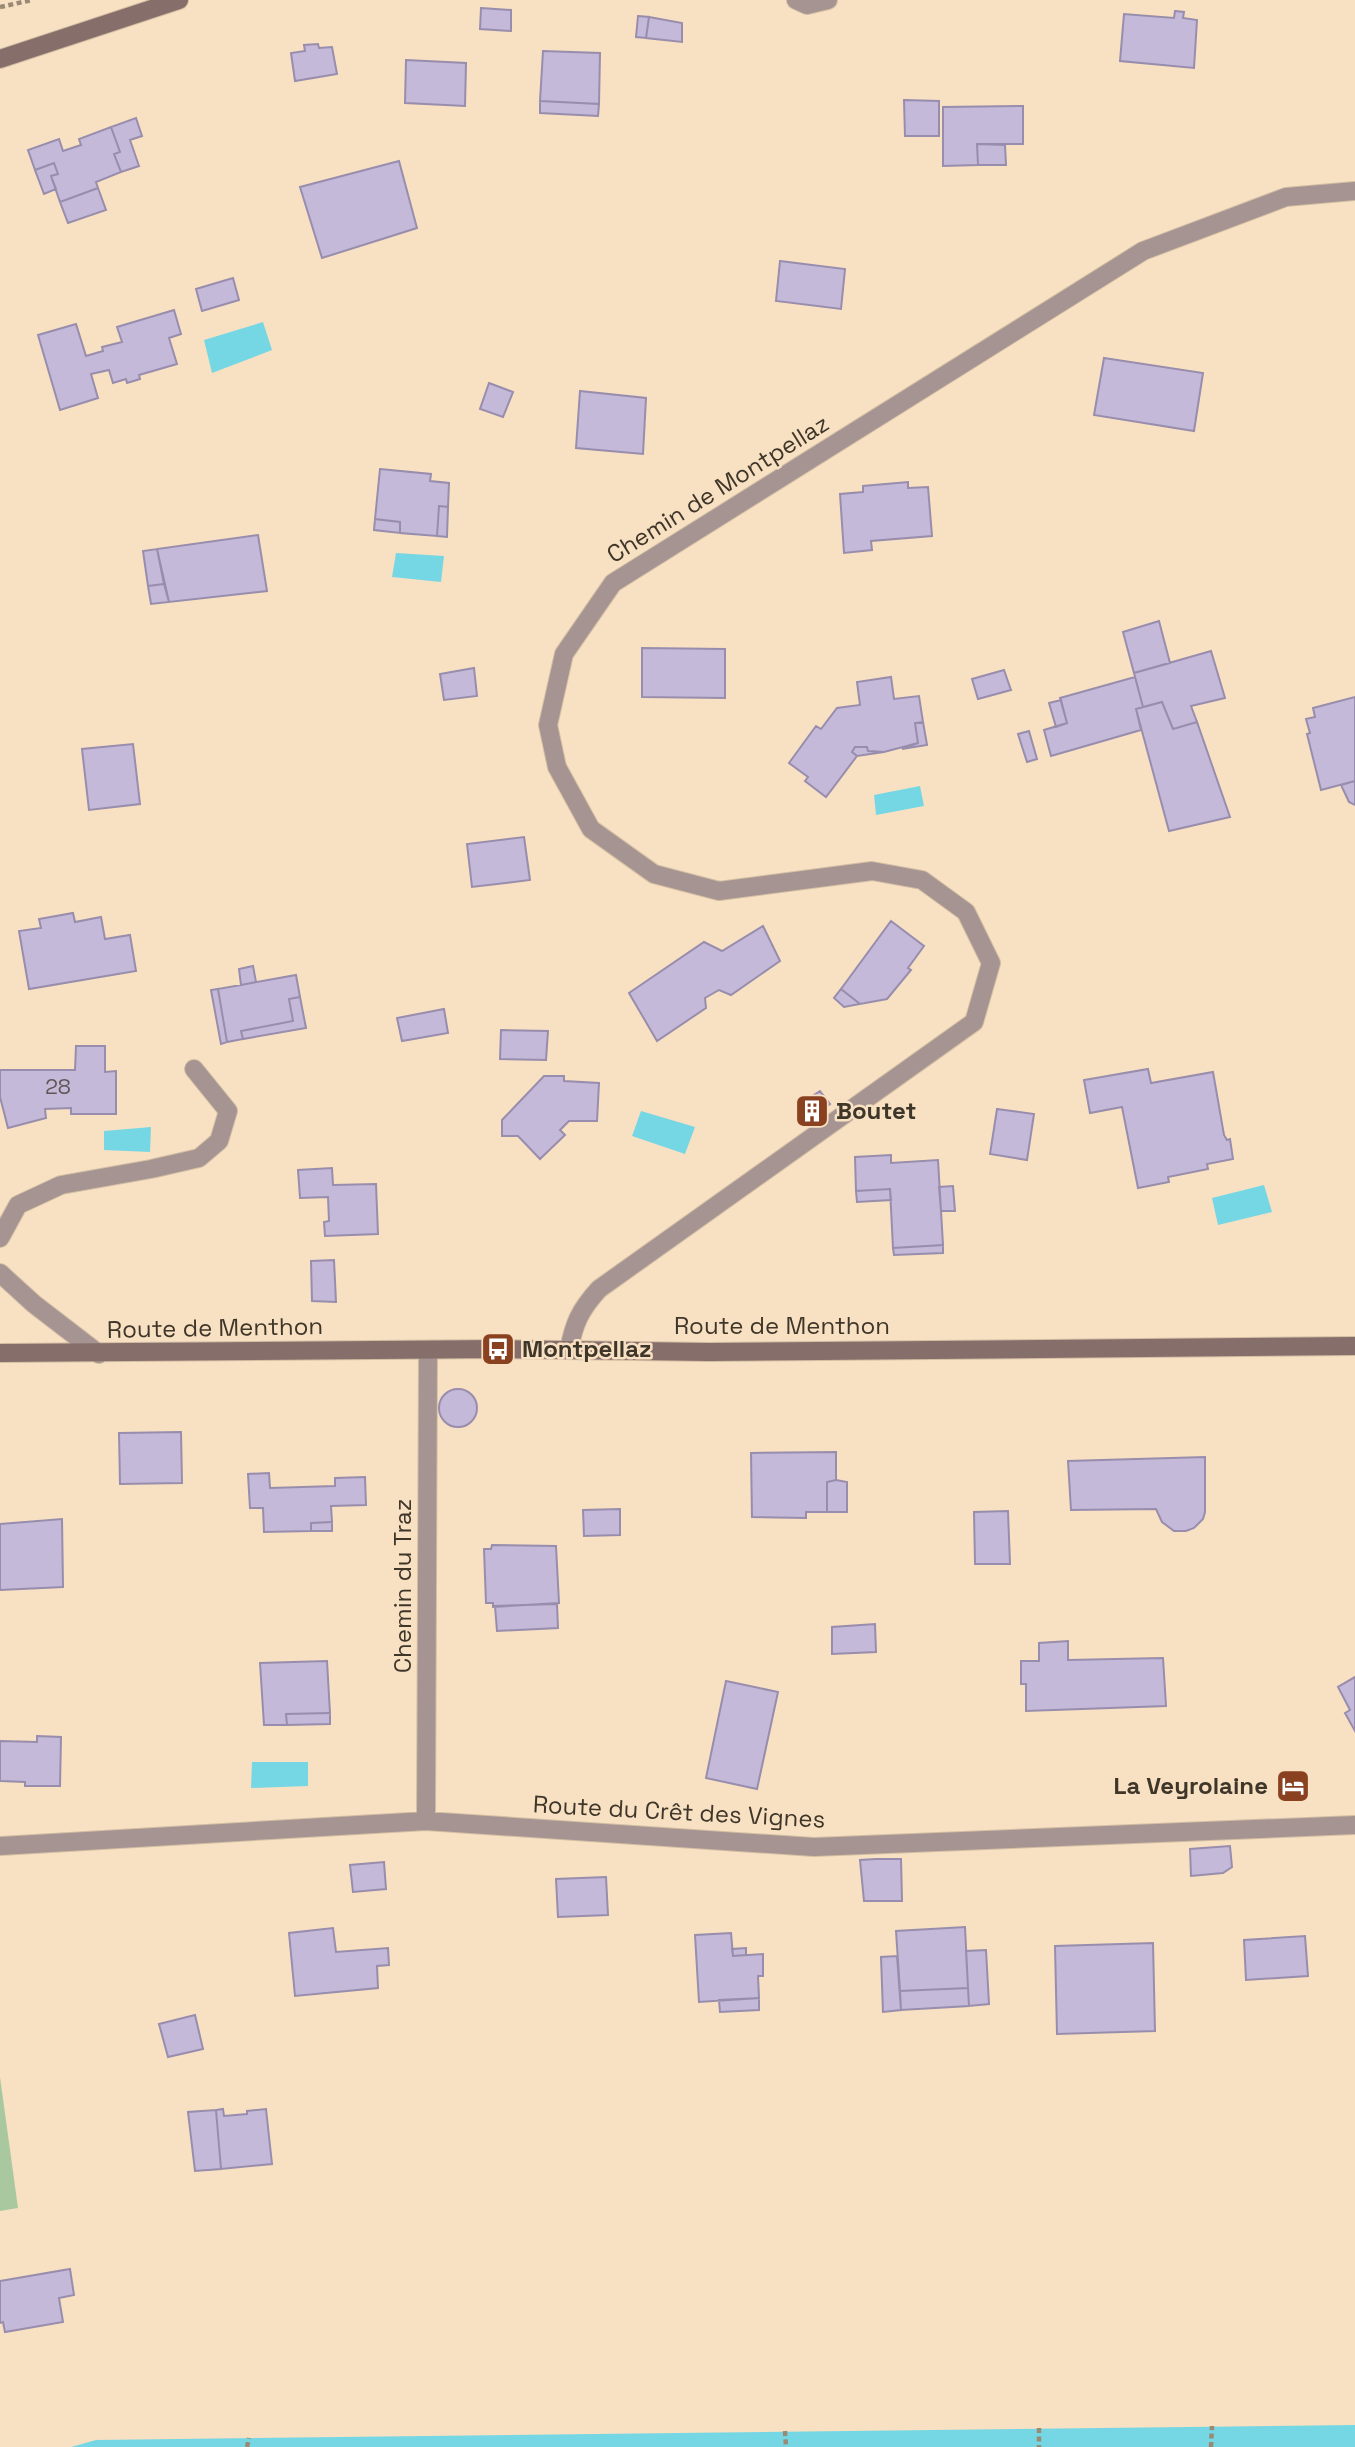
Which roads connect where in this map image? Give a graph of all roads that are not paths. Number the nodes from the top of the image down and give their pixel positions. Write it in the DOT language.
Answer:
graph roads {
  1 [pos="179,0"];
  2 [pos="796,0"];
  3 [pos="828,0"];
  4 [pos="0,59"];
  5 [pos="1355,191"];
  6 [pos="194,1069"];
  7 [pos="0,1238"];
  8 [pos="0,1273"];
  9 [pos="1355,1346"];
  10 [pos="569,1350"];
  11 [pos="428,1351"];
  12 [pos="0,1353"];
  13 [pos="99,1354"];
  14 [pos="426,1821"];
  15 [pos="1355,1825"];
  16 [pos="0,1846"];
  1 -- 4 [label="main road"];
  2 -- 3 [label="street"];
  5 -- 10 [label="street, Chemin de Montpellaz"];
  6 -- 7 [label="street"];
  8 -- 13 [label="street"];
  9 -- 10 [label="main road, Route de Menthon"];
  10 -- 11 [label="main road, Route de Menthon"];
  11 -- 13 [label="main road, Route de Menthon"];
  11 -- 14 [label="street, Chemin du Traz"];
  12 -- 13 [label="main road, Route de Menthon"];
  14 -- 15 [label="street, Route du Crêt des Vignes"];
  14 -- 16 [label="street, Route du Crêt des Vignes"];
}
